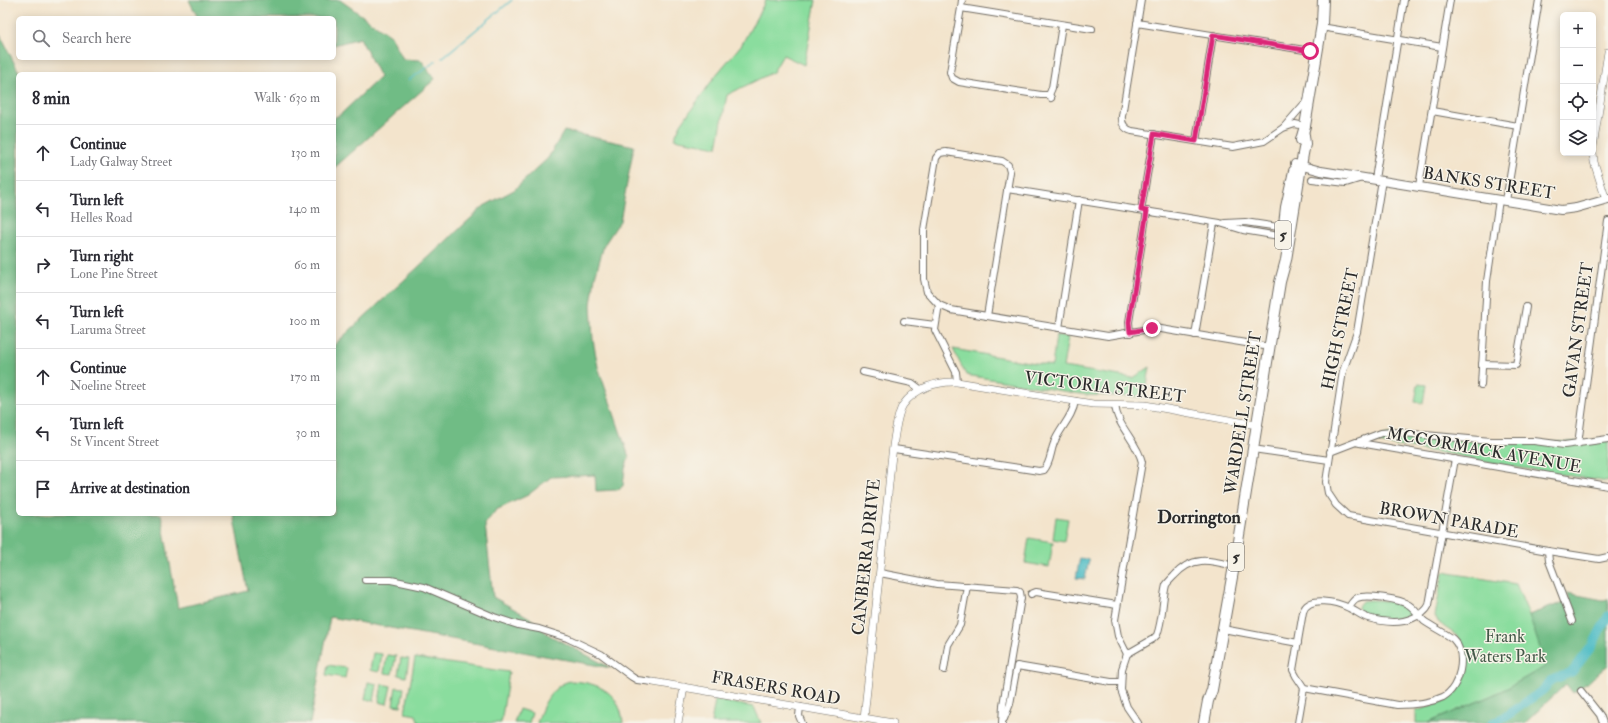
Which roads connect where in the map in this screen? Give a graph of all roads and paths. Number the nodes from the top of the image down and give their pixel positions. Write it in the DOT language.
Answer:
graph roads {
  1 [pos="962,0"];
  2 [pos="1141,0"];
  3 [pos="1323,0"];
  4 [pos="1330,0"];
  5 [pos="1404,0"];
  6 [pos="1450,0"];
  7 [pos="1539,0"];
  8 [pos="961,8"];
  9 [pos="1137,23"];
  10 [pos="1062,25"];
  11 [pos="1321,26"];
  12 [pos="1092,29"];
  13 [pos="1213,35"];
  14 [pos="1398,40"];
  15 [pos="1442,47"];
  16 [pos="1317,52"];
  17 [pos="1608,52"];
  18 [pos="1605,87"];
  19 [pos="1310,100"];
  20 [pos="1432,111"];
  21 [pos="1518,126"];
  22 [pos="1283,128"];
  23 [pos="1304,131"];
  24 [pos="1596,132"];
  25 [pos="1154,134"];
  26 [pos="1196,141"];
  27 [pos="1593,156"];
  28 [pos="1298,167"];
  29 [pos="1364,178"];
  30 [pos="1312,179"];
  31 [pos="1378,180"];
  32 [pos="1419,186"];
  33 [pos="1007,188"];
  34 [pos="1079,200"];
  35 [pos="1503,200"];
  36 [pos="1607,202"];
  37 [pos="1144,211"];
  38 [pos="1608,221"];
  39 [pos="1217,223"];
  40 [pos="1286,233"];
  41 [pos="939,305"];
  42 [pos="1526,307"];
  43 [pos="987,316"];
  44 [pos="904,321"];
  45 [pos="935,325"];
  46 [pos="1059,328"];
  47 [pos="1130,332"];
  48 [pos="1195,335"];
  49 [pos="1270,347"];
  50 [pos="1482,364"];
  51 [pos="863,372"];
  52 [pos="957,382"];
  53 [pos="1481,385"];
  54 [pos="920,389"];
  55 [pos="1075,401"];
  56 [pos="906,402"];
  57 [pos="1115,405"];
  58 [pos="1257,425"];
  59 [pos="1608,438"];
  60 [pos="1356,442"];
  61 [pos="1578,444"];
  62 [pos="894,449"];
  63 [pos="1253,450"];
  64 [pos="1330,452"];
  65 [pos="1455,459"];
  66 [pos="1329,460"];
  67 [pos="1608,486"];
  68 [pos="1442,533"];
  69 [pos="1548,551"];
  70 [pos="1608,557"];
  71 [pos="1234,566"];
  72 [pos="880,574"];
  73 [pos="365,580"];
  74 [pos="967,586"];
  75 [pos="1031,594"];
  76 [pos="1117,605"];
  77 [pos="1349,607"];
  78 [pos="1419,616"];
  79 [pos="1572,622"];
  80 [pos="1223,629"];
  81 [pos="1298,643"];
  82 [pos="1127,654"];
  83 [pos="944,670"];
  84 [pos="653,682"];
  85 [pos="1121,682"];
  86 [pos="684,687"];
  87 [pos="1304,688"];
  88 [pos="1212,690"];
  89 [pos="1581,691"];
  90 [pos="800,707"];
  91 [pos="1608,717"];
  92 [pos="864,718"];
  93 [pos="1003,722"];
  94 [pos="678,723"];
  95 [pos="802,723"];
  96 [pos="893,723"];
  97 [pos="1138,723"];
  98 [pos="1204,723"];
  99 [pos="1211,723"];
  100 [pos="1298,723"];
  101 [pos="1602,723"];
  1 -- 8 [label="street"];
  2 -- 9 [label="street"];
  3 -- 11 [label="highway, WARDELL STREET / 5"];
  4 -- 11 [label="highway, WARDELL STREET / 5"];
  5 -- 14 [label="street, HIGH STREET"];
  6 -- 15 [label="street"];
  7 -- 21 [label="street"];
  8 -- 10 [label="street"];
  8 -- 10 [label="street"];
  9 -- 13 [label="street"];
  9 -- 25 [label="street"];
  10 -- 12 [label="street"];
  11 -- 14 [label="street"];
  11 -- 16 [label="highway, WARDELL STREET / 5"];
  13 -- 16 [label="street"];
  13 -- 26 [label="street"];
  14 -- 15 [label="street"];
  14 -- 31 [label="street, HIGH STREET"];
  15 -- 20 [label="street"];
  16 -- 19 [label="highway, WARDELL STREET / 5"];
  17 -- 18 [label="street"];
  18 -- 24 [label="street"];
  19 -- 22 [label="street"];
  19 -- 23 [label="highway, WARDELL STREET / 5"];
  20 -- 21 [label="street"];
  20 -- 32 [label="street"];
  21 -- 35 [label="street"];
  22 -- 23 [label="street"];
  22 -- 26 [label="street"];
  23 -- 28 [label="highway, WARDELL STREET / 5"];
  25 -- 26 [label="street"];
  25 -- 37 [label="street"];
  27 -- 36 [label="street"];
  28 -- 29 [label="main road, BANKS STREET"];
  28 -- 40 [label="highway, WARDELL STREET / 5"];
  29 -- 30 [label="street, BANKS STREET"];
  29 -- 31 [label="main road, BANKS STREET"];
  31 -- 32 [label="main road, BANKS STREET"];
  31 -- 64 [label="street, HIGH STREET"];
  32 -- 35 [label="main road, BANKS STREET"];
  33 -- 34 [label="street"];
  33 -- 41 [label="street"];
  33 -- 43 [label="street"];
  34 -- 37 [label="street"];
  34 -- 46 [label="street"];
  35 -- 36 [label="main road, BANKS STREET"];
  35 -- 50 [label="street"];
  37 -- 39 [label="street"];
  37 -- 47 [label="street"];
  38 -- 61 [label="street, GAVAN STREET"];
  39 -- 40 [label="street"];
  39 -- 48 [label="street"];
  40 -- 49 [label="highway, WARDELL STREET / 5"];
  41 -- 43 [label="street"];
  41 -- 45 [label="street"];
  42 -- 50 [label="street"];
  43 -- 46 [label="street"];
  44 -- 45 [label="street"];
  45 -- 52 [label="street"];
  46 -- 47 [label="street"];
  47 -- 48 [label="street"];
  48 -- 49 [label="street"];
  49 -- 58 [label="highway, WARDELL STREET / 5"];
  50 -- 53 [label="street"];
  51 -- 54 [label="street"];
  52 -- 54 [label="street, VICTORIA STREET"];
  52 -- 55 [label="street, VICTORIA STREET"];
  54 -- 56 [label="street, VICTORIA STREET"];
  55 -- 57 [label="street, VICTORIA STREET"];
  55 -- 62 [label="street"];
  56 -- 62 [label="street, CANBERRA DRIVE"];
  57 -- 58 [label="street, VICTORIA STREET"];
  57 -- 76 [label="street"];
  58 -- 63 [label="highway, WARDELL STREET / 5"];
  59 -- 61 [label="street, MCCORMACK AVENUE"];
  60 -- 61 [label="street, MCCORMACK AVENUE"];
  60 -- 64 [label="street, MCCORMACK AVENUE"];
  60 -- 65 [label="street, MCCORMACK AVENUE"];
  62 -- 72 [label="street, CANBERRA DRIVE"];
  63 -- 66 [label="street"];
  63 -- 71 [label="highway, WARDELL STREET / 5"];
  64 -- 66 [label="street, HIGH STREET"];
  65 -- 67 [label="street, MCCORMACK AVENUE"];
  65 -- 68 [label="street"];
  66 -- 68 [label="street, BROWN PARADE"];
  68 -- 69 [label="street, BROWN PARADE"];
  68 -- 78 [label="street"];
  69 -- 70 [label="street, BROWN PARADE"];
  69 -- 79 [label="street"];
  71 -- 80 [label="highway, WARDELL STREET / 5"];
  71 -- 82 [label="street"];
  72 -- 74 [label="street"];
  72 -- 92 [label="street, CANBERRA DRIVE"];
  73 -- 84 [label="street"];
  74 -- 83 [label="street"];
  74 -- 93 [label="street"];
  75 -- 76 [label="street"];
  76 -- 82 [label="street"];
  77 -- 78 [label="street"];
  77 -- 78 [label="street"];
  77 -- 81 [label="street"];
  78 -- 87 [label="street"];
  80 -- 81 [label="street"];
  80 -- 88 [label="highway, WARDELL STREET / 5"];
  81 -- 87 [label="street"];
  82 -- 85 [label="street"];
  84 -- 86 [label="street, FRASERS ROAD"];
  85 -- 93 [label="street"];
  85 -- 97 [label="street"];
  86 -- 90 [label="street, FRASERS ROAD"];
  86 -- 94 [label="street"];
  87 -- 100 [label="street"];
  88 -- 98 [label="highway, WARDELL STREET / 5"];
  88 -- 99 [label="highway, WARDELL STREET / 5"];
  89 -- 101 [label="street"];
  90 -- 92 [label="street, FRASERS ROAD"];
  90 -- 95 [label="street"];
  91 -- 101 [label="street"];
  92 -- 96 [label="street, FRASERS ROAD"];
}
